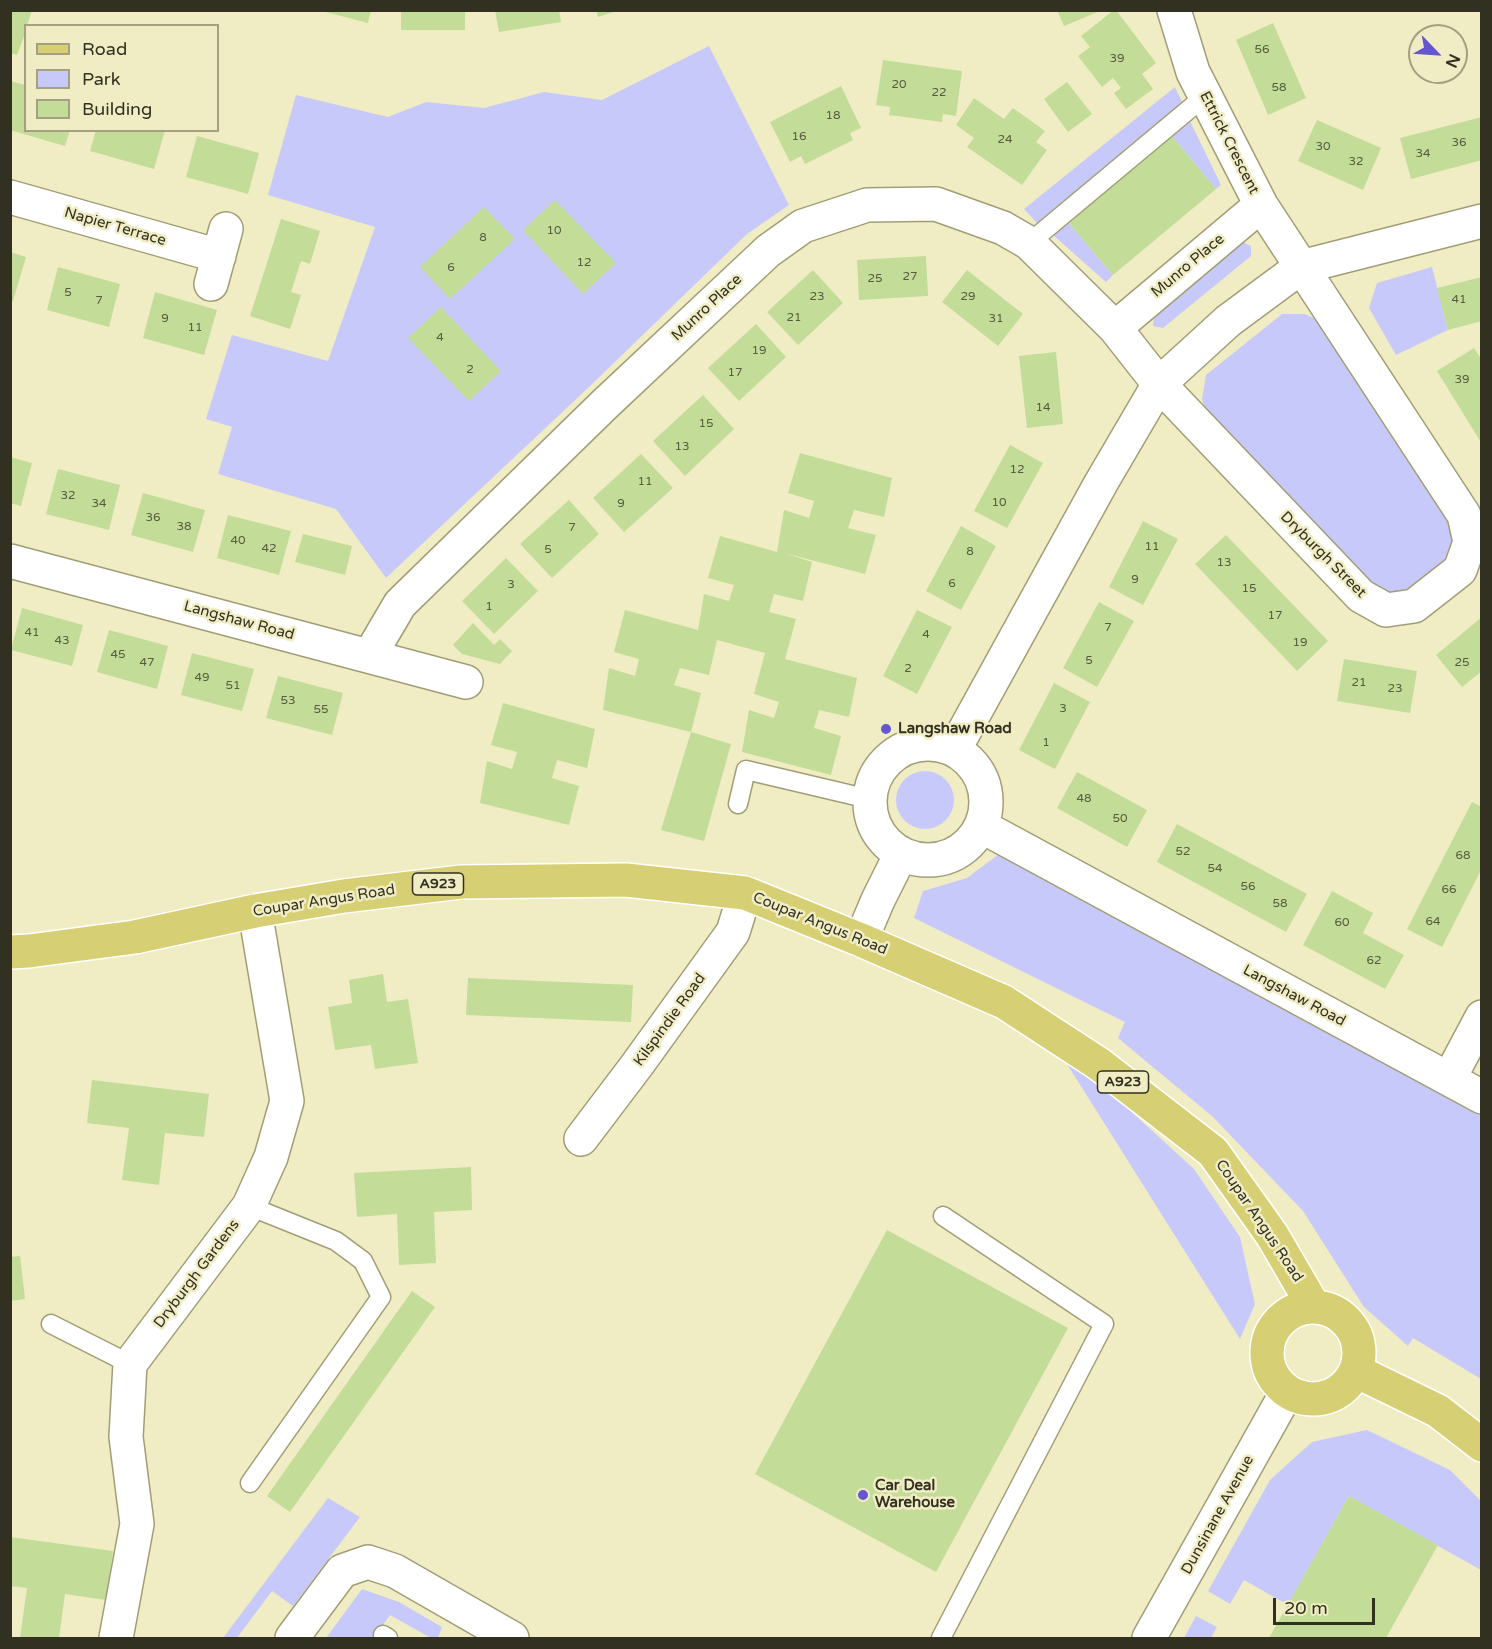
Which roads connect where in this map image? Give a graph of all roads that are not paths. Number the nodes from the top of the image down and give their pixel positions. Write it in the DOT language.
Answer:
graph roads {
  1 [pos="1174,10"];
  2 [pos="1205,96"];
  3 [pos="10,197"];
  4 [pos="1261,205"];
  5 [pos="1482,221"];
  6 [pos="1029,243"];
  7 [pos="219,257"];
  8 [pos="1301,267"];
  9 [pos="1115,328"];
  10 [pos="1159,384"];
  11 [pos="10,561"];
  12 [pos="370,655"];
  13 [pos="466,682"];
  14 [pos="954,750"];
  15 [pos="869,799"];
  16 [pos="738,804"];
  17 [pos="981,826"];
  18 [pos="901,854"];
  19 [pos="745,893"];
  20 [pos="255,911"];
  21 [pos="861,940"];
  22 [pos="10,952"];
  23 [pos="1482,1017"];
  24 [pos="1449,1080"];
  25 [pos="1482,1097"];
  26 [pos="581,1139"];
  27 [pos="249,1206"];
  28 [pos="943,1216"];
  29 [pos="1314,1307"];
  30 [pos="51,1324"];
  31 [pos="130,1364"];
  32 [pos="1356,1371"];
  33 [pos="1287,1392"];
  34 [pos="1482,1445"];
  35 [pos="250,1483"];
  36 [pos="475,1629"];
  37 [pos="116,1638"];
  38 [pos="292,1638"];
  39 [pos="512,1638"];
  40 [pos="941,1638"];
  41 [pos="1149,1638"];
  1 -- 2 [label="street, Ettrick Crescent"];
  2 -- 4 [label="street, Ettrick Crescent"];
  2 -- 6 [label="lane"];
  3 -- 7 [label="street, Napier Terrace"];
  4 -- 8 [label="street, Ettrick Crescent"];
  4 -- 9 [label="street, Munro Place"];
  5 -- 8 [label="street"];
  6 -- 9 [label="street, Munro Place"];
  6 -- 12 [label="street, Munro Place"];
  8 -- 10 [label="street"];
  8 -- 10 [label="street, Dryburgh Street"];
  9 -- 10 [label="street, Munro Place"];
  10 -- 14 [label="street"];
  11 -- 12 [label="street, Langshaw Road"];
  12 -- 13 [label="street, Langshaw Road"];
  14 -- 15 [label="street"];
  14 -- 17 [label="street"];
  15 -- 16 [label="lane"];
  15 -- 18 [label="street"];
  17 -- 18 [label="street"];
  17 -- 24 [label="street, Langshaw Road"];
  18 -- 21 [label="street"];
  19 -- 20 [label="main road, Coupar Angus Road / A923"];
  19 -- 21 [label="main road, Coupar Angus Road / A923"];
  19 -- 26 [label="street, Kilspindie Road"];
  20 -- 22 [label="main road, Coupar Angus Road / A923"];
  20 -- 27 [label="street, Dryburgh Gardens"];
  21 -- 29 [label="main road, Coupar Angus Road / A923"];
  23 -- 24 [label="street"];
  24 -- 25 [label="street, Langshaw Road"];
  27 -- 31 [label="street, Dryburgh Gardens"];
  27 -- 35 [label="lane"];
  28 -- 40 [label="lane"];
  29 -- 32 [label="main road"];
  29 -- 33 [label="main road"];
  30 -- 31 [label="lane"];
  31 -- 37 [label="street"];
  32 -- 33 [label="main road"];
  32 -- 34 [label="main road"];
  33 -- 41 [label="street, Dunsinane Avenue"];
  36 -- 38 [label="street"];
  36 -- 39 [label="street"];
}
